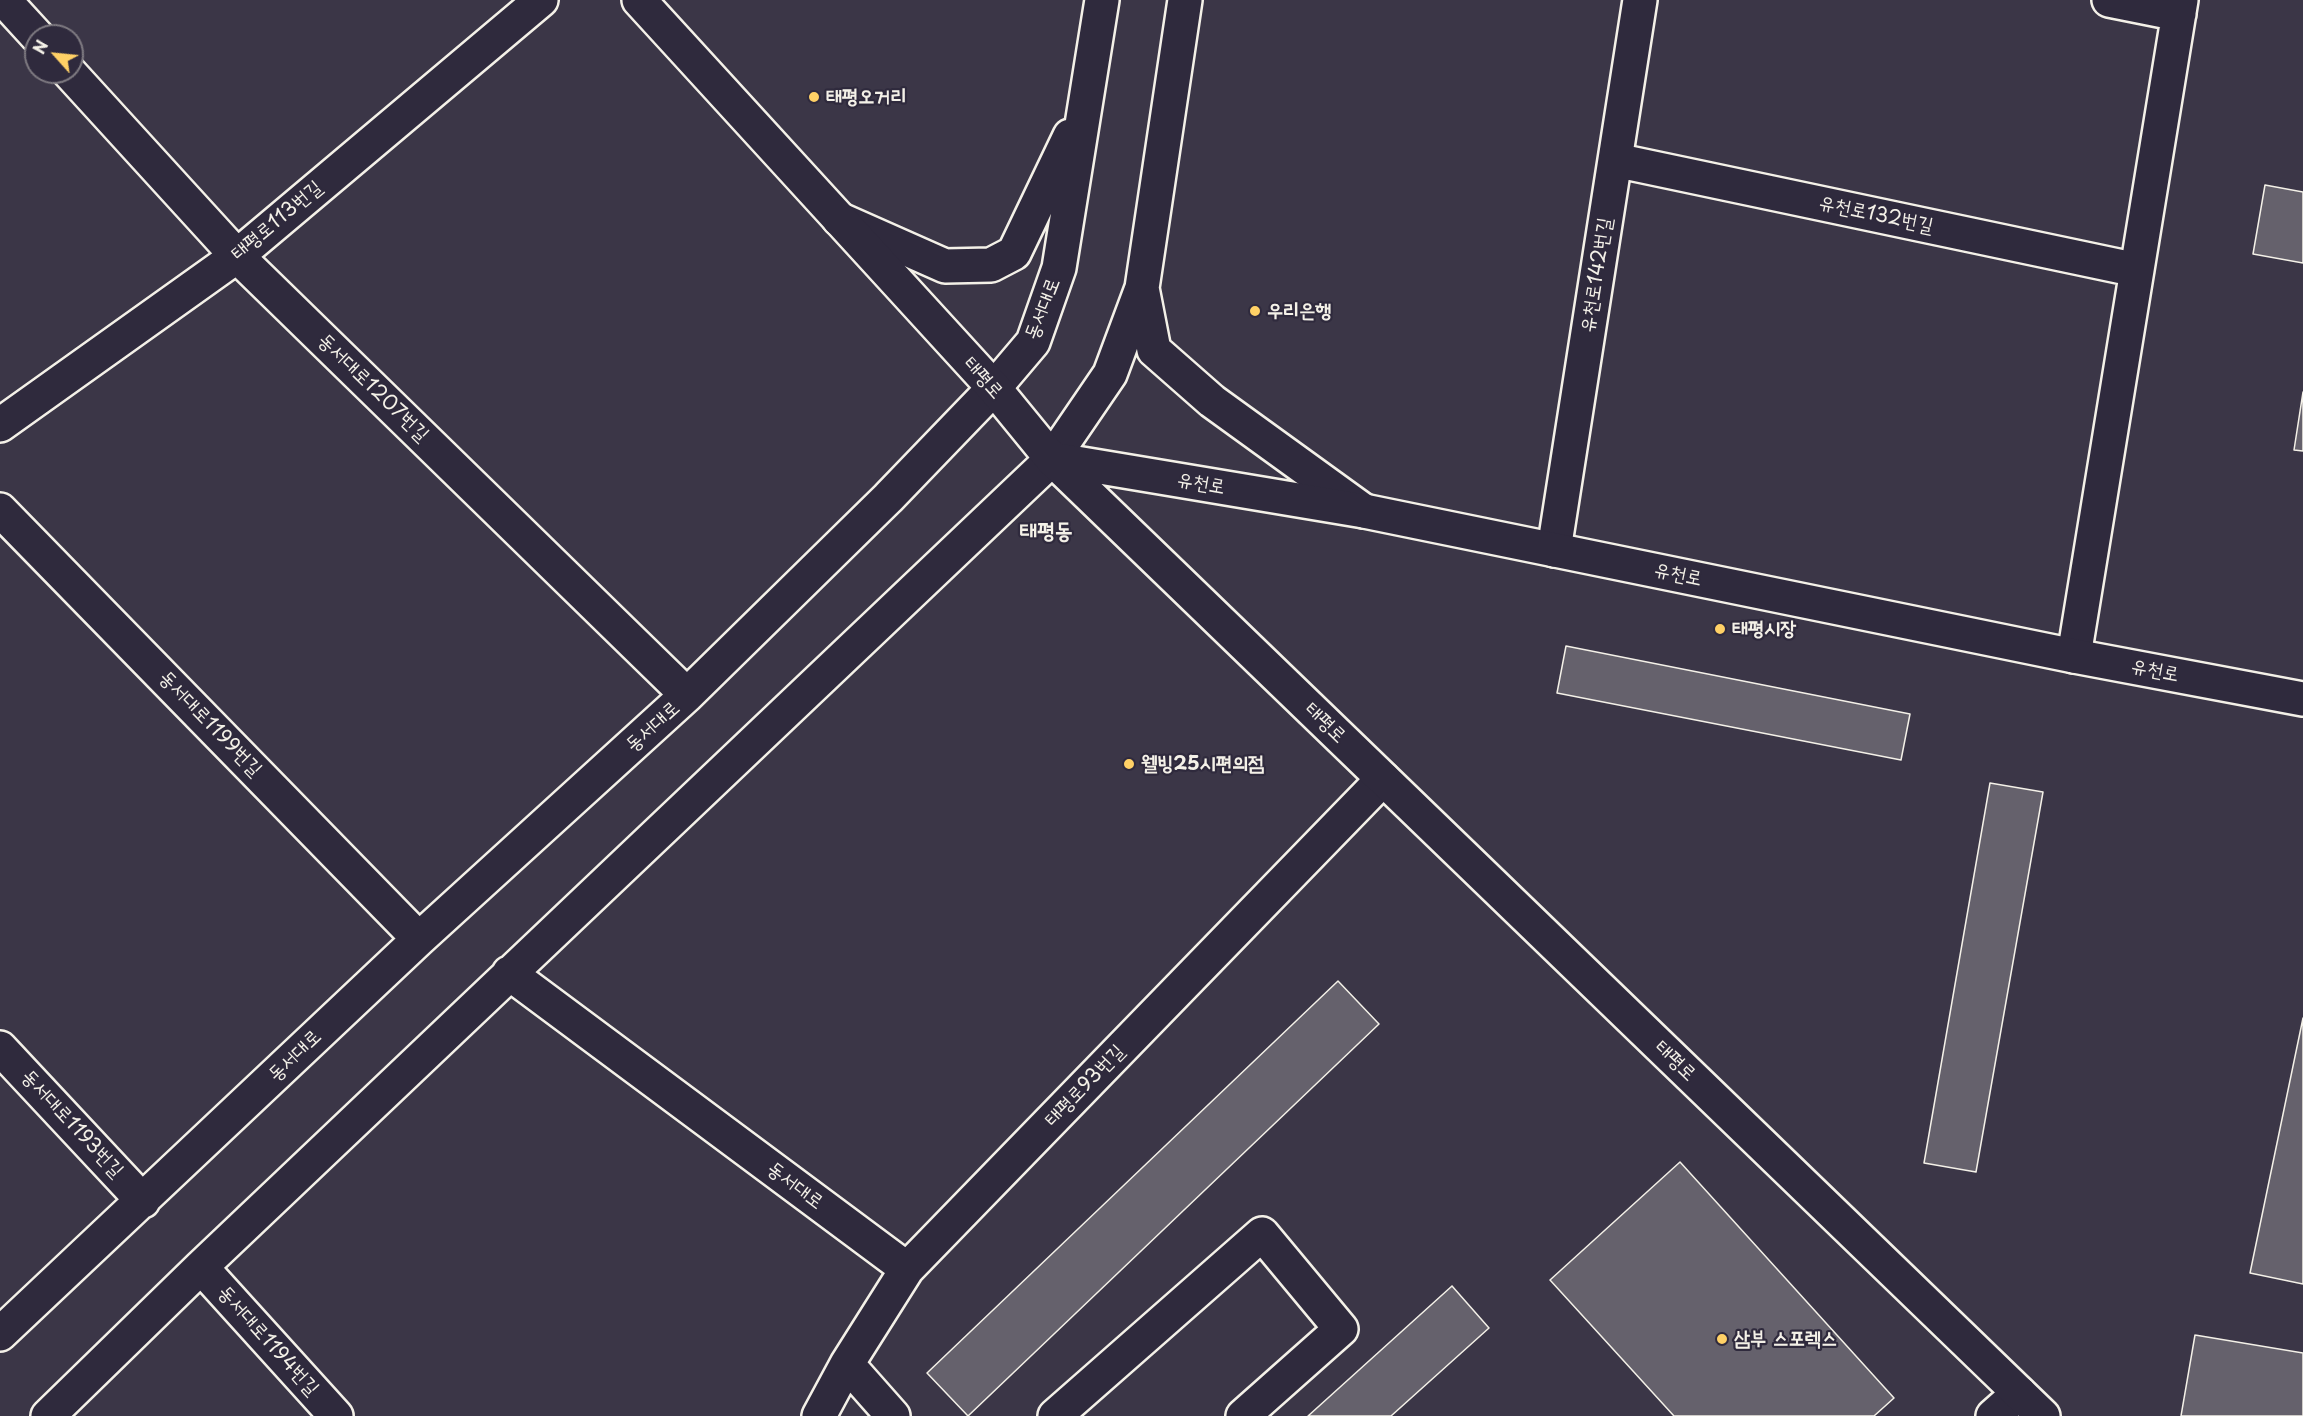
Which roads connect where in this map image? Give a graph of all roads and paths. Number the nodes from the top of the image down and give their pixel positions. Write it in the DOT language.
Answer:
graph roads {
  1 [pos="4,0"];
  2 [pos="541,0"];
  3 [pos="639,0"];
  4 [pos="1102,0"];
  5 [pos="1185,0"];
  6 [pos="1640,0"];
  7 [pos="2109,0"];
  8 [pos="2180,7"];
  9 [pos="26,24"];
  10 [pos="80,84"];
  11 [pos="1086,102"];
  12 [pos="1616,160"];
  13 [pos="839,219"];
  14 [pos="237,256"];
  15 [pos="2137,270"];
  16 [pos="1142,288"];
  17 [pos="994,388"];
  18 [pos="0,424"];
  19 [pos="1052,459"];
  20 [pos="0,510"];
  21 [pos="1364,511"];
  22 [pos="1554,550"];
  23 [pos="2074,656"];
  24 [pos="687,695"];
  25 [pos="2303,699"];
  26 [pos="1383,779"];
  27 [pos="419,939"];
  28 [pos="509,974"];
  29 [pos="0,1048"];
  30 [pos="143,1201"];
  31 [pos="201,1266"];
  32 [pos="907,1269"];
  33 [pos="0,1334"];
  34 [pos="847,1364"];
  35 [pos="2019,1393"];
  36 [pos="48,1416"];
  37 [pos="336,1416"];
  38 [pos="819,1416"];
  39 [pos="892,1416"];
  40 [pos="1055,1416"];
  41 [pos="1244,1416"];
  42 [pos="1993,1416"];
  43 [pos="2043,1416"];
  1 -- 9 [label="street"];
  2 -- 14 [label="street, 태평로113번길"];
  3 -- 13 [label="street, 태평로"];
  4 -- 11 [label="street, 동서대로"];
  5 -- 16 [label="street"];
  6 -- 12 [label="street, 유천로142번길"];
  7 -- 8 [label="street"];
  8 -- 15 [label="street"];
  10 -- 14 [label="street, 동서대로1207번길"];
  11 -- 13 [label="street"];
  11 -- 17 [label="street, 동서대로"];
  12 -- 15 [label="street, 유천로132번길"];
  12 -- 22 [label="street, 유천로142번길"];
  13 -- 17 [label="street, 태평로"];
  14 -- 18 [label="street, 태평로113번길"];
  14 -- 24 [label="street, 동서대로1207번길"];
  15 -- 23 [label="street"];
  16 -- 19 [label="street"];
  16 -- 21 [label="street"];
  17 -- 19 [label="street, 태평로"];
  17 -- 24 [label="street, 동서대로"];
  19 -- 21 [label="street, 유천로"];
  19 -- 26 [label="street, 태평로"];
  19 -- 28 [label="street"];
  20 -- 27 [label="street, 동서대로1199번길"];
  21 -- 22 [label="street, 유천로"];
  22 -- 23 [label="street, 유천로"];
  23 -- 25 [label="street, 유천로"];
  24 -- 27 [label="street, 동서대로"];
  26 -- 32 [label="street, 태평로93번길"];
  26 -- 35 [label="street, 태평로"];
  27 -- 30 [label="street, 동서대로"];
  28 -- 31 [label="street"];
  28 -- 32 [label="street, 동서대로"];
  29 -- 30 [label="street, 동서대로1193번길"];
  30 -- 33 [label="street, 동서대로"];
  31 -- 36 [label="street"];
  31 -- 37 [label="street, 동서대로1194번길"];
  32 -- 34 [label="street, 태평로93번길"];
  34 -- 38 [label="street, 태평로93번길"];
  34 -- 39 [label="street"];
  35 -- 42 [label="street"];
  35 -- 43 [label="street, 태평로"];
  40 -- 41 [label="street"];
}
